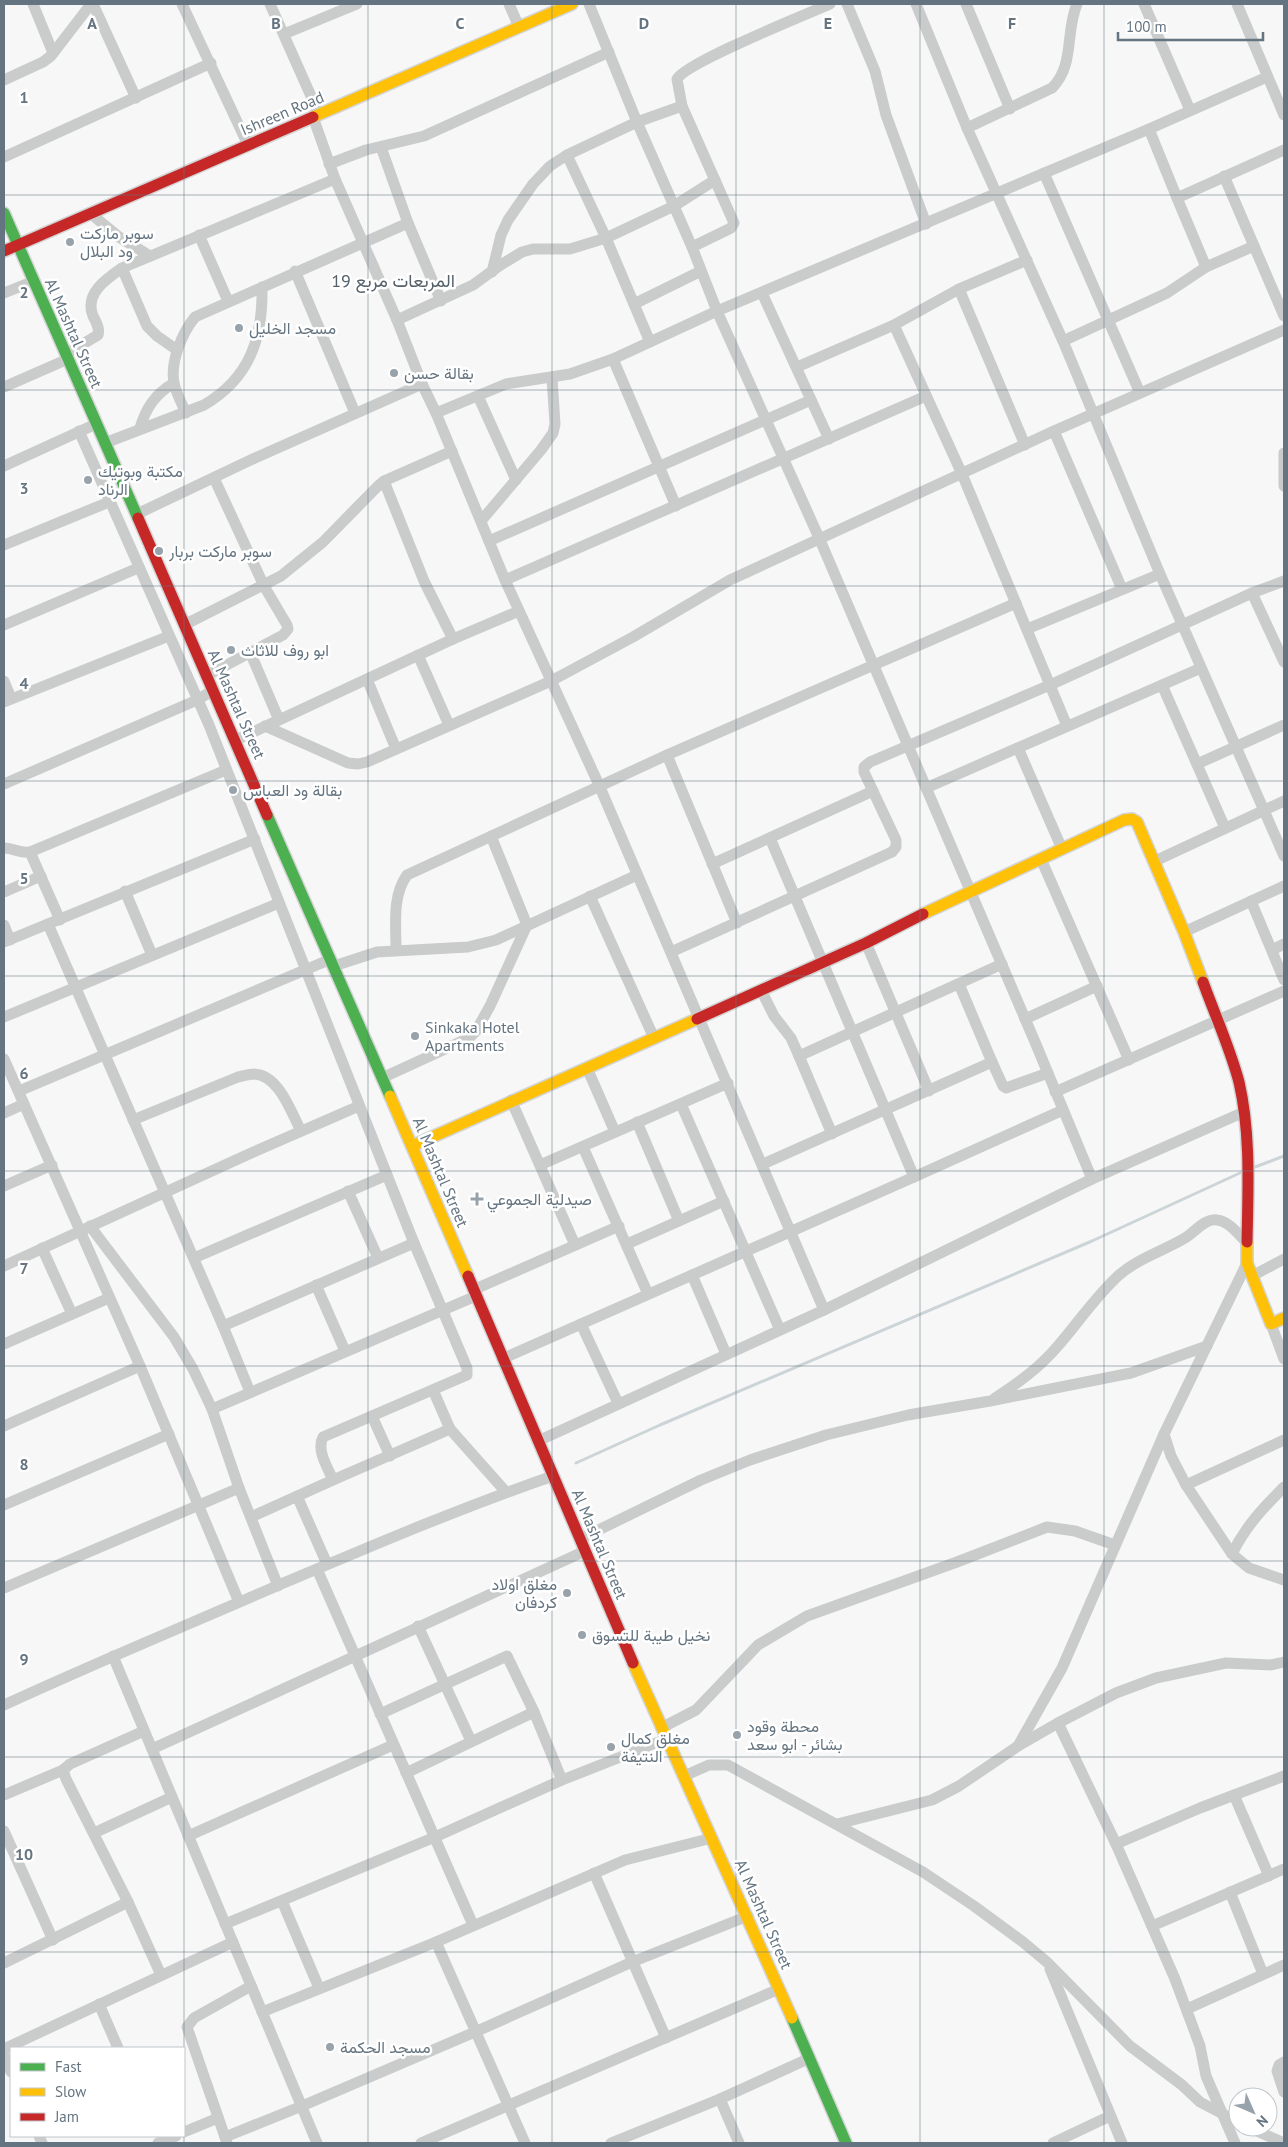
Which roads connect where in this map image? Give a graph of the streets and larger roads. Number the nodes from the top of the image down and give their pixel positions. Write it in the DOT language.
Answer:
graph roads {
  1 [pos="33,4"];
  2 [pos="92,4"];
  3 [pos="182,4"];
  4 [pos="270,4"];
  5 [pos="357,4"];
  6 [pos="508,4"];
  7 [pos="572,4"];
  8 [pos="589,4"];
  9 [pos="830,4"];
  10 [pos="847,4"];
  11 [pos="916,4"];
  12 [pos="966,4"];
  13 [pos="1077,4"];
  14 [pos="1144,4"];
  15 [pos="1237,4"];
  16 [pos="519,27"];
  17 [pos="284,34"];
  18 [pos="609,52"];
  19 [pos="53,53"];
  20 [pos="211,63"];
  21 [pos="1267,77"];
  22 [pos="4,80"];
  23 [pos="136,98"];
  24 [pos="682,106"];
  25 [pos="1010,108"];
  26 [pos="1190,110"];
  27 [pos="1284,115"];
  28 [pos="316,116"];
  29 [pos="638,122"];
  30 [pos="967,128"];
  31 [pos="1149,129"];
  32 [pos="248,145"];
  33 [pos="381,147"];
  34 [pos="1284,150"];
  35 [pos="567,155"];
  36 [pos="4,157"];
  37 [pos="329,164"];
  38 [pos="1044,173"];
  39 [pos="1224,176"];
  40 [pos="334,179"];
  41 [pos="715,180"];
  42 [pos="997,193"];
  43 [pos="1177,198"];
  44 [pos="674,206"];
  45 [pos="4,213"];
  46 [pos="90,213"];
  47 [pos="408,223"];
  48 [pos="926,224"];
  49 [pos="199,235"];
  50 [pos="606,238"];
  51 [pos="362,243"];
  52 [pos="17,245"];
  53 [pos="1254,246"];
  54 [pos="692,247"];
  55 [pos="4,251"];
  56 [pos="150,256"];
  57 [pos="1027,260"];
  58 [pos="1206,267"];
  59 [pos="122,268"];
  60 [pos="296,271"];
  61 [pos="702,271"];
  62 [pos="492,272"];
  63 [pos="34,280"];
  64 [pos="262,287"];
  65 [pos="959,289"];
  66 [pos="4,293"];
  67 [pos="762,293"];
  68 [pos="228,301"];
  69 [pos="441,301"];
  70 [pos="634,304"];
  71 [pos="717,311"];
  72 [pos="1284,316"];
  73 [pos="397,320"];
  74 [pos="1108,320"];
  75 [pos="894,324"];
  76 [pos="1284,330"];
  77 [pos="1063,341"];
  78 [pos="650,342"];
  79 [pos="177,350"];
  80 [pos="67,357"];
  81 [pos="614,359"];
  82 [pos="797,367"];
  83 [pos="552,378"];
  84 [pos="174,382"];
  85 [pos="422,384"];
  86 [pos="4,388"];
  87 [pos="1140,393"];
  88 [pos="478,396"];
  89 [pos="926,396"];
  90 [pos="812,400"];
  91 [pos="186,413"];
  92 [pos="355,413"];
  93 [pos="1094,413"];
  94 [pos="436,414"];
  95 [pos="766,420"];
  96 [pos="96,424"];
  97 [pos="140,428"];
  98 [pos="79,431"];
  99 [pos="1054,431"];
  100 [pos="829,439"];
  101 [pos="105,443"];
  102 [pos="1024,445"];
  103 [pos="452,450"];
  104 [pos="1284,453"];
  105 [pos="784,460"];
  106 [pos="4,466"];
  107 [pos="659,467"];
  108 [pos="962,474"];
  109 [pos="214,478"];
  110 [pos="516,480"];
  111 [pos="384,481"];
  112 [pos="1284,486"];
  113 [pos="109,502"];
  114 [pos="676,506"];
  115 [pos="137,514"];
  116 [pos="481,521"];
  117 [pos="820,540"];
  118 [pos="489,541"];
  119 [pos="4,545"];
  120 [pos="138,568"];
  121 [pos="1160,574"];
  122 [pos="505,580"];
  123 [pos="1284,582"];
  124 [pos="264,586"];
  125 [pos="1122,589"];
  126 [pos="1252,593"];
  127 [pos="1016,603"];
  128 [pos="519,611"];
  129 [pos="4,625"];
  130 [pos="184,625"];
  131 [pos="1184,625"];
  132 [pos="1027,629"];
  133 [pos="169,636"];
  134 [pos="453,639"];
  135 [pos="250,652"];
  136 [pos="418,655"];
  137 [pos="1284,662"];
  138 [pos="874,665"];
  139 [pos="1201,668"];
  140 [pos="206,676"];
  141 [pos="367,679"];
  142 [pos="4,680"];
  143 [pos="551,680"];
  144 [pos="1050,685"];
  145 [pos="1162,685"];
  146 [pos="212,691"];
  147 [pos="7,700"];
  148 [pos="197,700"];
  149 [pos="278,720"];
  150 [pos="449,725"];
  151 [pos="1284,725"];
  152 [pos="265,726"];
  153 [pos="1067,726"];
  154 [pos="236,740"];
  155 [pos="908,744"];
  156 [pos="1236,746"];
  157 [pos="1018,748"];
  158 [pos="396,749"];
  159 [pos="667,755"];
  160 [pos="1197,764"];
  161 [pos="226,770"];
  162 [pos="4,783"];
  163 [pos="599,785"];
  164 [pos="926,788"];
  165 [pos="873,791"];
  166 [pos="1284,801"];
  167 [pos="1264,810"];
  168 [pos="1225,828"];
  169 [pos="491,836"];
  170 [pos="770,838"];
  171 [pos="254,839"];
  172 [pos="4,848"];
  173 [pos="1062,849"];
  174 [pos="30,852"];
  175 [pos="1284,856"];
  176 [pos="1041,858"];
  177 [pos="1155,861"];
  178 [pos="712,864"];
  179 [pos="636,875"];
  180 [pos="41,876"];
  181 [pos="1284,886"];
  182 [pos="125,891"];
  183 [pos="970,891"];
  184 [pos="4,892"];
  185 [pos="590,896"];
  186 [pos="795,897"];
  187 [pos="1251,901"];
  188 [pos="279,903"];
  189 [pos="60,920"];
  190 [pos="737,923"];
  191 [pos="48,924"];
  192 [pos="4,925"];
  193 [pos="527,925"];
  194 [pos="1184,932"];
  195 [pos="7,941"];
  196 [pos="866,943"];
  197 [pos="1284,944"];
  198 [pos="396,950"];
  199 [pos="1272,950"];
  200 [pos="671,952"];
  201 [pos="152,955"];
  202 [pos="823,962"];
  203 [pos="332,963"];
  204 [pos="1002,964"];
  205 [pos="305,971"];
  206 [pos="1284,980"];
  207 [pos="959,984"];
  208 [pos="74,986"];
  209 [pos="1097,986"];
  210 [pos="760,990"];
  211 [pos="1284,992"];
  212 [pos="896,1014"];
  213 [pos="4,1016"];
  214 [pos="700,1018"];
  215 [pos="1025,1019"];
  216 [pos="1218,1022"];
  217 [pos="853,1033"];
  218 [pos="654,1038"];
  219 [pos="104,1056"];
  220 [pos="799,1056"];
  221 [pos="4,1059"];
  222 [pos="1129,1060"];
  223 [pos="992,1062"];
  224 [pos="587,1068"];
  225 [pos="1048,1073"];
  226 [pos="382,1078"];
  227 [pos="728,1083"];
  228 [pos="18,1091"];
  229 [pos="929,1091"];
  230 [pos="1055,1092"];
  231 [pos="511,1100"];
  232 [pos="24,1104"];
  233 [pos="681,1104"];
  234 [pos="359,1106"];
  235 [pos="1063,1110"];
  236 [pos="885,1111"];
  237 [pos="1244,1112"];
  238 [pos="4,1113"];
  239 [pos="133,1120"];
  240 [pos="637,1122"];
  241 [pos="301,1131"];
  242 [pos="615,1132"];
  243 [pos="832,1134"];
  244 [pos="412,1146"];
  245 [pos="583,1147"];
  246 [pos="763,1164"];
  247 [pos="52,1165"];
  248 [pos="540,1165"];
  249 [pos="387,1175"];
  250 [pos="914,1177"];
  251 [pos="1092,1179"];
  252 [pos="4,1186"];
  253 [pos="348,1191"];
  254 [pos="164,1192"];
  255 [pos="724,1201"];
  256 [pos="679,1221"];
  257 [pos="619,1226"];
  258 [pos="85,1228"];
  259 [pos="791,1230"];
  260 [pos="414,1242"];
  261 [pos="1247,1243"];
  262 [pos="627,1244"];
  263 [pos="575,1245"];
  264 [pos="42,1248"];
  265 [pos="745,1251"];
  266 [pos="194,1258"];
  267 [pos="378,1258"];
  268 [pos="1284,1259"];
  269 [pos="1248,1262"];
  270 [pos="4,1266"];
  271 [pos="692,1275"];
  272 [pos="1252,1276"];
  273 [pos="316,1285"];
  274 [pos="474,1293"];
  275 [pos="648,1294"];
  276 [pos="109,1298"];
  277 [pos="442,1310"];
  278 [pos="824,1310"];
  279 [pos="72,1314"];
  280 [pos="1284,1318"];
  281 [pos="581,1324"];
  282 [pos="1271,1324"];
  283 [pos="223,1326"];
  284 [pos="780,1330"];
  285 [pos="4,1344"];
  286 [pos="1207,1346"];
  287 [pos="345,1351"];
  288 [pos="726,1354"];
  289 [pos="502,1359"];
  290 [pos="1284,1359"];
  291 [pos="140,1366"];
  292 [pos="433,1390"];
  293 [pos="250,1392"];
  294 [pos="990,1401"];
  295 [pos="618,1403"];
  296 [pos="212,1410"];
  297 [pos="372,1416"];
  298 [pos="4,1426"];
  299 [pos="450,1429"];
  300 [pos="168,1434"];
  301 [pos="1164,1434"];
  302 [pos="1284,1440"];
  303 [pos="538,1441"];
  304 [pos="390,1456"];
  305 [pos="553,1476"];
  306 [pos="333,1480"];
  307 [pos="1186,1485"];
  308 [pos="1284,1487"];
  309 [pos="239,1488"];
  310 [pos="506,1492"];
  311 [pos="297,1496"];
  312 [pos="4,1505"];
  313 [pos="199,1506"];
  314 [pos="251,1517"];
  315 [pos="580,1539"];
  316 [pos="1115,1545"];
  317 [pos="585,1551"];
  318 [pos="1232,1554"];
  319 [pos="322,1567"];
  320 [pos="1284,1580"];
  321 [pos="278,1586"];
  322 [pos="4,1588"];
  323 [pos="239,1602"];
  324 [pos="418,1626"];
  325 [pos="354,1655"];
  326 [pos="113,1656"];
  327 [pos="1284,1662"];
  328 [pos="445,1684"];
  329 [pos="4,1704"];
  330 [pos="534,1712"];
  331 [pos="380,1714"];
  332 [pos="1058,1723"];
  333 [pos="661,1728"];
  334 [pos="144,1731"];
  335 [pos="666,1739"];
  336 [pos="471,1741"];
  337 [pos="393,1745"];
  338 [pos="1018,1746"];
  339 [pos="152,1749"];
  340 [pos="63,1770"];
  341 [pos="406,1773"];
  342 [pos="684,1776"];
  343 [pos="1284,1776"];
  344 [pos="562,1780"];
  345 [pos="4,1795"];
  346 [pos="1234,1795"];
  347 [pos="172,1797"];
  348 [pos="837,1824"];
  349 [pos="4,1831"];
  350 [pos="94,1834"];
  351 [pos="188,1836"];
  352 [pos="435,1837"];
  353 [pos="712,1838"];
  354 [pos="1116,1844"];
  355 [pos="1284,1869"];
  356 [pos="594,1873"];
  357 [pos="1269,1876"];
  358 [pos="1230,1892"];
  359 [pos="282,1900"];
  360 [pos="128,1902"];
  361 [pos="748,1916"];
  362 [pos="225,1924"];
  363 [pos="473,1926"];
  364 [pos="1152,1926"];
  365 [pos="53,1940"];
  366 [pos="233,1942"];
  367 [pos="436,1942"];
  368 [pos="632,1962"];
  369 [pos="4,1964"];
  370 [pos="1048,1964"];
  371 [pos="1284,1965"];
  372 [pos="1263,1974"];
  373 [pos="160,1975"];
  374 [pos="251,1986"];
  375 [pos="319,1988"];
  376 [pos="778,1989"];
  377 [pos="99,2004"];
  378 [pos="1186,2009"];
  379 [pos="262,2012"];
  380 [pos="475,2032"];
  381 [pos="666,2038"];
  382 [pos="118,2047"];
  383 [pos="4,2048"];
  384 [pos="4,2055"];
  385 [pos="810,2058"];
  386 [pos="1284,2062"];
  387 [pos="10,2070"];
  388 [pos="1284,2092"];
  389 [pos="720,2099"];
  390 [pos="302,2106"];
  391 [pos="509,2106"];
  392 [pos="1110,2116"];
  393 [pos="1224,2116"];
  394 [pos="218,2118"];
  395 [pos="1228,2118"];
  396 [pos="185,2132"];
  397 [pos="173,2137"];
  398 [pos="1270,2137"];
  399 [pos="226,2140"];
  400 [pos="425,2142"];
  401 [pos="841,2142"];
  402 [pos="158,2143"];
  403 [pos="317,2143"];
  404 [pos="525,2143"];
  405 [pos="611,2143"];
  406 [pos="739,2143"];
  407 [pos="1053,2143"];
  408 [pos="1122,2143"];
  409 [pos="1235,2143"];
  410 [pos="1284,2143"];
  1 -- 19 [label="street"];
  2 -- 19 [label="street"];
  2 -- 23 [label="street"];
  3 -- 20 [label="street"];
  4 -- 17 [label="street"];
  5 -- 17 [label="street"];
  6 -- 16 [label="street"];
  7 -- 16 [label="street, Ishreen Road"];
  8 -- 18 [label="street"];
  9 -- 24 [label="street"];
  10 -- 48 [label="street"];
  11 -- 30 [label="street"];
  12 -- 25 [label="street"];
  13 -- 25 [label="street"];
  14 -- 26 [label="street"];
  15 -- 21 [label="street"];
  16 -- 28 [label="street, Ishreen Road"];
  17 -- 28 [label="street"];
  18 -- 29 [label="street"];
  18 -- 33 [label="street"];
  19 -- 22 [label="street"];
  20 -- 23 [label="street"];
  20 -- 32 [label="street"];
  21 -- 26 [label="street"];
  21 -- 27 [label="street"];
  23 -- 36 [label="street"];
  24 -- 29 [label="street"];
  24 -- 41 [label="street"];
  25 -- 30 [label="street"];
  26 -- 31 [label="street"];
  28 -- 32 [label="street, Ishreen Road"];
  28 -- 37 [label="street"];
  29 -- 35 [label="street"];
  29 -- 44 [label="street"];
  30 -- 42 [label="street"];
  31 -- 38 [label="street"];
  31 -- 43 [label="street"];
  32 -- 46 [label="street, Ishreen Road"];
  33 -- 37 [label="street"];
  33 -- 47 [label="street"];
  34 -- 39 [label="street"];
  35 -- 50 [label="street"];
  35 -- 62 [label="street"];
  37 -- 40 [label="street"];
  38 -- 42 [label="street"];
  38 -- 74 [label="street"];
  39 -- 43 [label="street"];
  39 -- 53 [label="street"];
  40 -- 49 [label="street"];
  40 -- 51 [label="street"];
  41 -- 44 [label="street"];
  41 -- 54 [label="street"];
  42 -- 48 [label="street"];
  42 -- 57 [label="street"];
  43 -- 58 [label="street"];
  44 -- 50 [label="street"];
  44 -- 54 [label="street"];
  45 -- 52 [label="street, Al Mashtal Street"];
  46 -- 52 [label="street, Ishreen Road"];
  46 -- 56 [label="street"];
  47 -- 51 [label="street"];
  47 -- 69 [label="street"];
  48 -- 67 [label="street"];
  49 -- 56 [label="street"];
  49 -- 68 [label="street"];
  50 -- 62 [label="street"];
  50 -- 70 [label="street"];
  51 -- 60 [label="street"];
  51 -- 73 [label="street"];
  52 -- 55 [label="street, Ishreen Road"];
  52 -- 63 [label="street, Al Mashtal Street"];
  53 -- 58 [label="street"];
  53 -- 72 [label="street"];
  54 -- 61 [label="street"];
  56 -- 59 [label="street"];
  57 -- 65 [label="street"];
  57 -- 77 [label="street"];
  58 -- 74 [label="street"];
  59 -- 79 [label="street"];
  59 -- 80 [label="street"];
  60 -- 64 [label="street"];
  60 -- 92 [label="street"];
  61 -- 70 [label="street"];
  61 -- 71 [label="street"];
  62 -- 69 [label="street"];
  63 -- 66 [label="street"];
  63 -- 80 [label="street, Al Mashtal Street"];
  64 -- 68 [label="street"];
  64 -- 91 [label="street"];
  65 -- 75 [label="street"];
  65 -- 102 [label="street"];
  67 -- 71 [label="street"];
  67 -- 82 [label="street"];
  68 -- 79 [label="street"];
  69 -- 73 [label="street"];
  70 -- 78 [label="street"];
  71 -- 78 [label="street"];
  71 -- 95 [label="street"];
  73 -- 85 [label="street"];
  74 -- 77 [label="street"];
  74 -- 87 [label="street"];
  75 -- 82 [label="street"];
  75 -- 89 [label="street"];
  76 -- 87 [label="street"];
  77 -- 93 [label="street"];
  78 -- 81 [label="street"];
  79 -- 84 [label="street"];
  80 -- 86 [label="street"];
  80 -- 96 [label="street, Al Mashtal Street"];
  81 -- 83 [label="street"];
  81 -- 107 [label="street"];
  82 -- 90 [label="street"];
  83 -- 88 [label="street"];
  83 -- 110 [label="street"];
  84 -- 91 [label="street"];
  84 -- 97 [label="street"];
  85 -- 92 [label="street"];
  85 -- 94 [label="street"];
  87 -- 93 [label="street"];
  88 -- 94 [label="street"];
  88 -- 110 [label="street"];
  89 -- 100 [label="street"];
  89 -- 108 [label="street"];
  90 -- 95 [label="street"];
  90 -- 100 [label="street"];
  91 -- 97 [label="street"];
  92 -- 109 [label="street"];
  93 -- 99 [label="street"];
  93 -- 121 [label="street"];
  94 -- 103 [label="street"];
  95 -- 105 [label="street"];
  95 -- 107 [label="street"];
  96 -- 98 [label="street"];
  96 -- 101 [label="street, Al Mashtal Street"];
  97 -- 101 [label="street"];
  98 -- 106 [label="street"];
  98 -- 113 [label="street"];
  99 -- 102 [label="street"];
  99 -- 125 [label="street"];
  100 -- 105 [label="street"];
  101 -- 115 [label="street, Al Mashtal Street"];
  102 -- 108 [label="street"];
  103 -- 111 [label="street"];
  103 -- 116 [label="street"];
  104 -- 112 [label="street"];
  105 -- 114 [label="street"];
  105 -- 117 [label="street"];
  107 -- 114 [label="street"];
  107 -- 118 [label="street"];
  108 -- 117 [label="street"];
  108 -- 127 [label="street"];
  109 -- 115 [label="street"];
  109 -- 124 [label="street"];
  110 -- 116 [label="street"];
  111 -- 124 [label="street"];
  111 -- 134 [label="street"];
  113 -- 119 [label="street"];
  113 -- 120 [label="street"];
  114 -- 122 [label="street"];
  115 -- 130 [label="street, Al Mashtal Street"];
  116 -- 118 [label="street"];
  117 -- 138 [label="street"];
  117 -- 143 [label="street"];
  118 -- 122 [label="street"];
  120 -- 129 [label="street"];
  120 -- 133 [label="street"];
  121 -- 125 [label="street"];
  121 -- 131 [label="street"];
  122 -- 128 [label="street"];
  123 -- 126 [label="street"];
  124 -- 130 [label="street"];
  124 -- 135 [label="street"];
  125 -- 132 [label="street"];
  126 -- 131 [label="street"];
  126 -- 137 [label="street"];
  127 -- 132 [label="street"];
  127 -- 138 [label="street"];
  128 -- 134 [label="street"];
  128 -- 143 [label="street"];
  130 -- 140 [label="street, Al Mashtal Street"];
  131 -- 139 [label="street"];
  131 -- 144 [label="street"];
  132 -- 144 [label="street"];
  133 -- 147 [label="street"];
  133 -- 148 [label="street"];
  134 -- 136 [label="street"];
  135 -- 140 [label="street"];
  135 -- 149 [label="street"];
  136 -- 141 [label="street"];
  136 -- 150 [label="street"];
  138 -- 155 [label="street"];
  138 -- 159 [label="street"];
  139 -- 145 [label="street"];
  139 -- 156 [label="street"];
  140 -- 146 [label="street, Al Mashtal Street"];
  141 -- 149 [label="street"];
  141 -- 158 [label="street"];
  142 -- 147 [label="street"];
  143 -- 150 [label="street"];
  143 -- 163 [label="street"];
  144 -- 153 [label="street"];
  144 -- 155 [label="street"];
  145 -- 153 [label="street"];
  145 -- 160 [label="street"];
  146 -- 148 [label="street"];
  146 -- 154 [label="street, Al Mashtal Street"];
  148 -- 161 [label="street"];
  148 -- 162 [label="street"];
  149 -- 152 [label="street"];
  150 -- 158 [label="street"];
  151 -- 156 [label="street"];
  152 -- 154 [label="street"];
  152 -- 158 [label="street"];
  153 -- 157 [label="street"];
  154 -- 203 [label="street, Al Mashtal Street"];
  155 -- 164 [label="street"];
  155 -- 165 [label="street"];
  156 -- 160 [label="street"];
  156 -- 167 [label="street"];
  157 -- 164 [label="street"];
  157 -- 173 [label="street"];
  159 -- 163 [label="street"];
  159 -- 178 [label="street"];
  160 -- 168 [label="street"];
  161 -- 171 [label="street"];
  161 -- 174 [label="street"];
  163 -- 169 [label="street"];
  163 -- 179 [label="street"];
  164 -- 183 [label="street"];
  165 -- 170 [label="street"];
  165 -- 186 [label="street"];
  166 -- 167 [label="street"];
  167 -- 168 [label="street"];
  167 -- 175 [label="street"];
  168 -- 177 [label="street"];
  169 -- 193 [label="street"];
  169 -- 198 [label="street"];
  170 -- 178 [label="street"];
  170 -- 186 [label="street"];
  171 -- 182 [label="street"];
  171 -- 188 [label="street"];
  172 -- 174 [label="street"];
  173 -- 176 [label="street"];
  173 -- 177 [label="street"];
  174 -- 180 [label="street"];
  176 -- 183 [label="street"];
  176 -- 209 [label="street"];
  177 -- 194 [label="street"];
  178 -- 190 [label="street"];
  179 -- 185 [label="street"];
  179 -- 200 [label="street"];
  180 -- 184 [label="street"];
  180 -- 189 [label="street"];
  181 -- 187 [label="street"];
  182 -- 189 [label="street"];
  182 -- 201 [label="street"];
  183 -- 196 [label="street"];
  183 -- 204 [label="street"];
  185 -- 193 [label="street"];
  185 -- 218 [label="street"];
  186 -- 190 [label="street"];
  186 -- 202 [label="street"];
  187 -- 194 [label="street"];
  187 -- 199 [label="street"];
  188 -- 201 [label="street"];
  188 -- 205 [label="street"];
  189 -- 191 [label="street"];
  190 -- 200 [label="street"];
  191 -- 195 [label="street"];
  191 -- 208 [label="street"];
  192 -- 195 [label="street"];
  193 -- 198 [label="street"];
  193 -- 226 [label="street"];
  194 -- 216 [label="street"];
  196 -- 202 [label="street"];
  196 -- 212 [label="street"];
  197 -- 199 [label="street"];
  198 -- 203 [label="street"];
  199 -- 206 [label="street"];
  200 -- 214 [label="street"];
  201 -- 208 [label="street"];
  202 -- 210 [label="street"];
  202 -- 217 [label="street"];
  203 -- 205 [label="street"];
  203 -- 226 [label="street, Al Mashtal Street"];
  204 -- 207 [label="street"];
  204 -- 215 [label="street"];
  205 -- 219 [label="street"];
  205 -- 234 [label="street"];
  207 -- 212 [label="street"];
  207 -- 223 [label="street"];
  208 -- 213 [label="street"];
  208 -- 219 [label="street"];
  209 -- 215 [label="street"];
  209 -- 222 [label="street"];
  210 -- 214 [label="street"];
  210 -- 220 [label="street"];
  211 -- 216 [label="street"];
  212 -- 217 [label="street"];
  212 -- 229 [label="street"];
  214 -- 218 [label="street"];
  214 -- 227 [label="street"];
  215 -- 225 [label="street"];
  216 -- 222 [label="street"];
  216 -- 237 [label="street"];
  217 -- 220 [label="street"];
  217 -- 236 [label="street"];
  218 -- 224 [label="street"];
  219 -- 228 [label="street"];
  219 -- 239 [label="street"];
  220 -- 243 [label="street"];
  221 -- 228 [label="street"];
  222 -- 230 [label="street"];
  223 -- 225 [label="street"];
  223 -- 229 [label="street"];
  224 -- 231 [label="street"];
  224 -- 242 [label="street"];
  225 -- 230 [label="street"];
  226 -- 244 [label="street, Al Mashtal Street"];
  227 -- 233 [label="street"];
  227 -- 246 [label="street"];
  228 -- 232 [label="street"];
  229 -- 236 [label="street"];
  230 -- 235 [label="street"];
  231 -- 244 [label="street"];
  231 -- 248 [label="street"];
  232 -- 238 [label="street"];
  232 -- 247 [label="street"];
  233 -- 240 [label="street"];
  233 -- 255 [label="street"];
  234 -- 241 [label="street"];
  234 -- 249 [label="street"];
  235 -- 250 [label="street"];
  235 -- 251 [label="street"];
  236 -- 243 [label="street"];
  236 -- 250 [label="street"];
  237 -- 251 [label="street"];
  237 -- 261 [label="street"];
  239 -- 241 [label="street"];
  239 -- 254 [label="street"];
  240 -- 242 [label="street"];
  240 -- 256 [label="street"];
  241 -- 254 [label="street"];
  242 -- 245 [label="street"];
  243 -- 246 [label="street"];
  244 -- 274 [label="street, Al Mashtal Street"];
  245 -- 248 [label="street"];
  245 -- 257 [label="street"];
  246 -- 259 [label="street"];
  247 -- 252 [label="street"];
  247 -- 258 [label="street"];
  248 -- 263 [label="street"];
  249 -- 253 [label="street"];
  249 -- 260 [label="street"];
  250 -- 259 [label="street"];
  251 -- 278 [label="street"];
  253 -- 266 [label="street"];
  253 -- 267 [label="street"];
  254 -- 258 [label="street"];
  254 -- 266 [label="street"];
  255 -- 256 [label="street"];
  255 -- 265 [label="street"];
  256 -- 262 [label="street"];
  257 -- 262 [label="street"];
  257 -- 263 [label="street"];
  258 -- 264 [label="street"];
  258 -- 276 [label="street"];
  258 -- 296 [label="street"];
  259 -- 265 [label="street"];
  259 -- 278 [label="street"];
  260 -- 267 [label="street"];
  260 -- 277 [label="street"];
  261 -- 269 [label="street"];
  261 -- 294 [label="street"];
  262 -- 275 [label="street"];
  263 -- 274 [label="street"];
  264 -- 270 [label="street"];
  264 -- 279 [label="street"];
  265 -- 271 [label="street"];
  265 -- 284 [label="street"];
  266 -- 283 [label="street"];
  267 -- 273 [label="street"];
  268 -- 272 [label="street"];
  269 -- 272 [label="street"];
  269 -- 286 [label="street"];
  271 -- 275 [label="street"];
  271 -- 288 [label="street"];
  272 -- 282 [label="street"];
  273 -- 283 [label="street"];
  273 -- 287 [label="street"];
  274 -- 277 [label="street"];
  274 -- 289 [label="street, Al Mashtal Street"];
  275 -- 281 [label="street"];
  276 -- 279 [label="street"];
  276 -- 291 [label="street"];
  277 -- 287 [label="street"];
  277 -- 292 [label="street"];
  278 -- 284 [label="street"];
  279 -- 285 [label="street"];
  280 -- 282 [label="street"];
  281 -- 289 [label="street"];
  281 -- 295 [label="street"];
  282 -- 290 [label="street"];
  283 -- 293 [label="street"];
  284 -- 288 [label="street"];
  286 -- 294 [label="street"];
  286 -- 301 [label="street"];
  287 -- 293 [label="street"];
  288 -- 295 [label="street"];
  289 -- 303 [label="street, Al Mashtal Street"];
  291 -- 298 [label="street"];
  291 -- 300 [label="street"];
  292 -- 297 [label="street"];
  292 -- 299 [label="street"];
  293 -- 296 [label="street"];
  294 -- 315 [label="street"];
  295 -- 303 [label="street"];
  296 -- 309 [label="street"];
  297 -- 304 [label="street"];
  297 -- 306 [label="street"];
  299 -- 304 [label="street"];
  299 -- 310 [label="street"];
  300 -- 312 [label="street"];
  300 -- 313 [label="street"];
  301 -- 307 [label="street"];
  301 -- 316 [label="street"];
  302 -- 307 [label="street"];
  303 -- 305 [label="street, Al Mashtal Street"];
  304 -- 306 [label="street"];
  305 -- 310 [label="street"];
  305 -- 315 [label="street, Al Mashtal Street"];
  306 -- 311 [label="street"];
  307 -- 318 [label="street"];
  308 -- 318 [label="street"];
  309 -- 313 [label="street"];
  309 -- 314 [label="street"];
  310 -- 319 [label="street"];
  311 -- 314 [label="street"];
  311 -- 319 [label="street"];
  313 -- 322 [label="street"];
  313 -- 323 [label="street"];
  314 -- 321 [label="street"];
  315 -- 317 [label="street, Al Mashtal Street"];
  316 -- 333 [label="street"];
  316 -- 338 [label="street"];
  317 -- 324 [label="street"];
  317 -- 333 [label="street, Al Mashtal Street"];
  318 -- 320 [label="street"];
  319 -- 321 [label="street"];
  319 -- 325 [label="street"];
  321 -- 323 [label="street"];
  323 -- 326 [label="street"];
  324 -- 325 [label="street"];
  324 -- 328 [label="street"];
  325 -- 331 [label="street"];
  325 -- 339 [label="street"];
  326 -- 329 [label="street"];
  326 -- 334 [label="street"];
  327 -- 332 [label="street"];
  328 -- 330 [label="street"];
  328 -- 331 [label="street"];
  328 -- 336 [label="street"];
  330 -- 336 [label="street"];
  330 -- 344 [label="street"];
  331 -- 337 [label="street"];
  332 -- 338 [label="street"];
  332 -- 354 [label="street"];
  333 -- 335 [label="street, Al Mashtal Street"];
  334 -- 339 [label="street"];
  334 -- 340 [label="street"];
  335 -- 342 [label="street, Al Mashtal Street"];
  335 -- 344 [label="street"];
  336 -- 341 [label="street"];
  337 -- 341 [label="street"];
  337 -- 351 [label="street"];
  338 -- 348 [label="street"];
  339 -- 347 [label="street"];
  340 -- 345 [label="street"];
  340 -- 350 [label="street"];
  341 -- 352 [label="street"];
  342 -- 348 [label="street"];
  342 -- 353 [label="street, Al Mashtal Street"];
  343 -- 346 [label="street"];
  344 -- 352 [label="street"];
  346 -- 354 [label="street"];
  346 -- 357 [label="street"];
  347 -- 350 [label="street"];
  347 -- 351 [label="street"];
  348 -- 370 [label="street"];
  349 -- 365 [label="street"];
  350 -- 360 [label="street"];
  351 -- 362 [label="street"];
  352 -- 359 [label="street"];
  352 -- 363 [label="street"];
  353 -- 356 [label="street"];
  353 -- 361 [label="street, Al Mashtal Street"];
  354 -- 364 [label="street"];
  355 -- 357 [label="street"];
  356 -- 363 [label="street"];
  356 -- 368 [label="street"];
  357 -- 358 [label="street"];
  358 -- 364 [label="street"];
  358 -- 372 [label="street"];
  359 -- 362 [label="street"];
  359 -- 375 [label="street"];
  360 -- 365 [label="street"];
  360 -- 373 [label="street"];
  361 -- 368 [label="street"];
  361 -- 376 [label="street, Al Mashtal Street"];
  362 -- 366 [label="street"];
  363 -- 367 [label="street"];
  364 -- 378 [label="street"];
  365 -- 369 [label="street"];
  366 -- 373 [label="street"];
  366 -- 374 [label="street"];
  367 -- 375 [label="street"];
  367 -- 380 [label="street"];
  368 -- 380 [label="street"];
  368 -- 381 [label="street"];
  370 -- 392 [label="street"];
  370 -- 393 [label="street"];
  371 -- 372 [label="street"];
  372 -- 378 [label="street"];
  373 -- 377 [label="street"];
  374 -- 379 [label="street"];
  374 -- 394 [label="street"];
  375 -- 379 [label="street"];
  376 -- 381 [label="street"];
  376 -- 385 [label="street, Al Mashtal Street"];
  377 -- 382 [label="street"];
  377 -- 383 [label="street"];
  378 -- 393 [label="street"];
  379 -- 390 [label="street"];
  380 -- 390 [label="street"];
  380 -- 391 [label="street"];
  381 -- 391 [label="street"];
  384 -- 387 [label="street"];
  385 -- 389 [label="street"];
  385 -- 401 [label="street, Al Mashtal Street"];
  386 -- 388 [label="street"];
  389 -- 405 [label="street"];
  389 -- 406 [label="street"];
  390 -- 399 [label="street"];
  390 -- 403 [label="street"];
  391 -- 400 [label="street"];
  391 -- 404 [label="street"];
  392 -- 407 [label="street"];
  392 -- 408 [label="street"];
  393 -- 395 [label="street"];
  393 -- 409 [label="street"];
  394 -- 396 [label="street"];
  394 -- 399 [label="street"];
  397 -- 402 [label="street"];
  398 -- 410 [label="street"];
}
